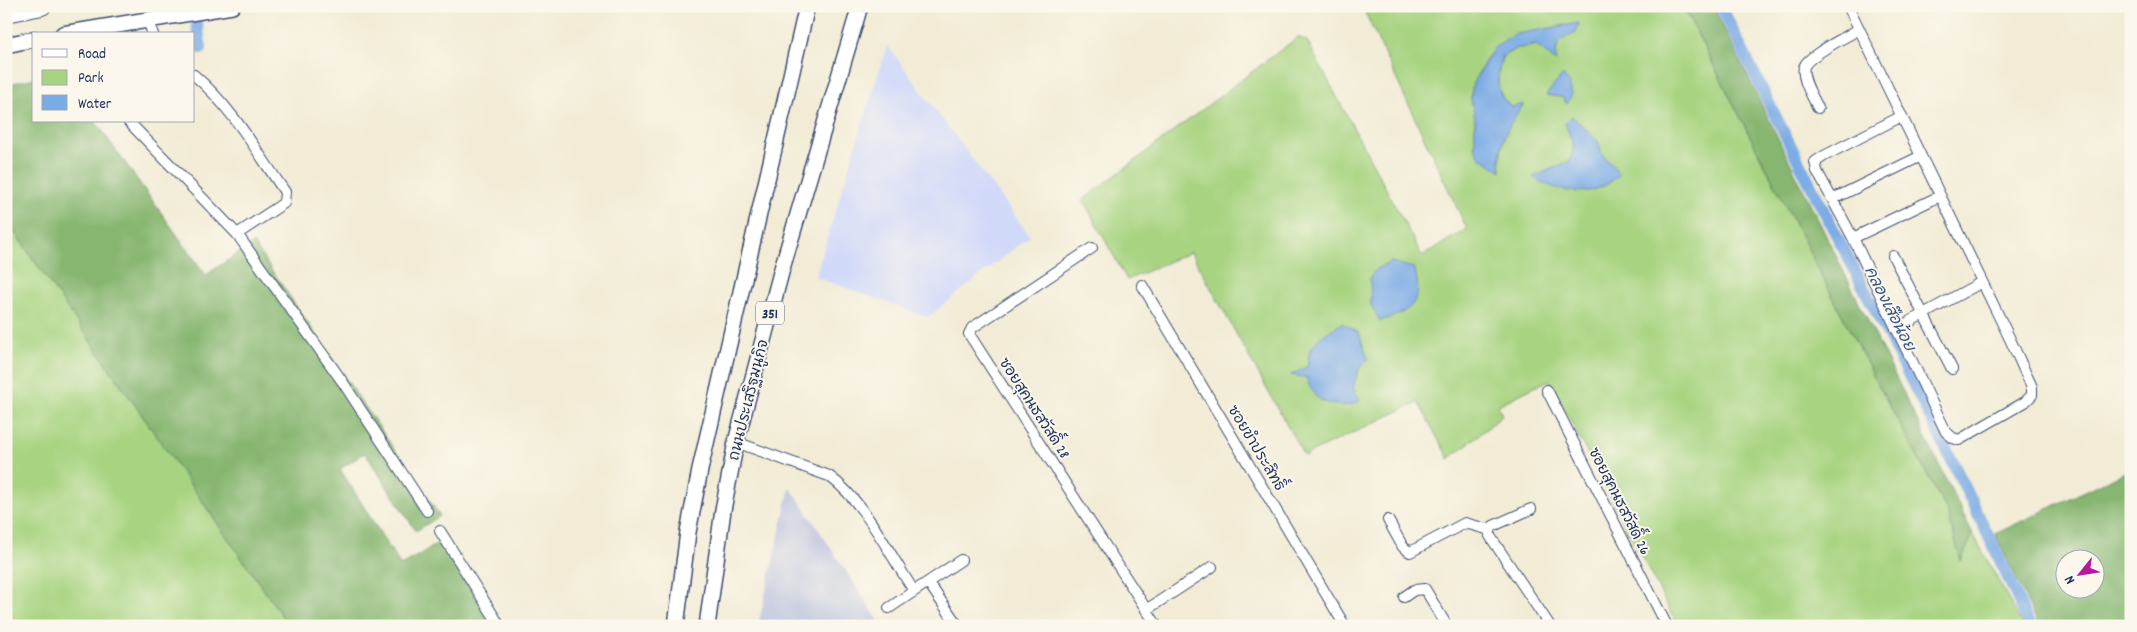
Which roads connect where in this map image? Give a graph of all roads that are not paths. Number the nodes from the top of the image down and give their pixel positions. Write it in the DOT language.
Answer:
graph roads {
  1 [pos="42,6"];
  2 [pos="232,6"];
  3 [pos="860,6"];
  4 [pos="1848,6"];
  5 [pos="807,7"];
  6 [pos="6,13"];
  7 [pos="148,19"];
  8 [pos="1859,30"];
  9 [pos="75,32"];
  10 [pos="152,32"];
  11 [pos="32,39"];
  12 [pos="6,45"];
  13 [pos="195,76"];
  14 [pos="1818,108"];
  15 [pos="1902,116"];
  16 [pos="129,122"];
  17 [pos="1921,156"];
  18 [pos="1940,196"];
  19 [pos="1833,200"];
  20 [pos="237,234"];
  21 [pos="1852,238"];
  22 [pos="1092,248"];
  23 [pos="1892,256"];
  24 [pos="1982,282"];
  25 [pos="1142,285"];
  26 [pos="1923,314"];
  27 [pos="1896,329"];
  28 [pos="1952,369"];
  29 [pos="1547,390"];
  30 [pos="736,442"];
  31 [pos="1531,509"];
  32 [pos="427,511"];
  33 [pos="1388,520"];
  34 [pos="1490,530"];
  35 [pos="440,531"];
  36 [pos="962,560"];
  37 [pos="1212,567"];
  38 [pos="928,582"];
  39 [pos="914,591"];
  40 [pos="1404,597"];
  41 [pos="889,608"];
  42 [pos="1146,610"];
  43 [pos="500,626"];
  44 [pos="676,626"];
  45 [pos="707,626"];
  46 [pos="958,626"];
  47 [pos="1156,626"];
  48 [pos="1345,626"];
  49 [pos="1446,626"];
  50 [pos="1550,626"];
  51 [pos="1667,626"];
  1 -- 6 [label="highway"];
  2 -- 7 [label="main road"];
  3 -- 30 [label="main road, ถนนประเสริฐมนูกิจ / 351"];
  4 -- 8 [label="street"];
  5 -- 44 [label="main road, ถนนประเสริฐมนูกิจ / 351"];
  7 -- 9 [label="main road"];
  7 -- 10 [label="street"];
  8 -- 14 [label="street"];
  8 -- 15 [label="street"];
  11 -- 12 [label="main road"];
  13 -- 20 [label="street"];
  15 -- 17 [label="street"];
  15 -- 19 [label="street"];
  16 -- 20 [label="street"];
  17 -- 18 [label="street"];
  17 -- 19 [label="street"];
  18 -- 21 [label="street"];
  18 -- 24 [label="street"];
  19 -- 21 [label="street"];
  20 -- 32 [label="street"];
  21 -- 27 [label="street"];
  22 -- 42 [label="street, ซอยสุคนธสวัสดิ์ 28"];
  23 -- 26 [label="street"];
  24 -- 26 [label="street"];
  24 -- 27 [label="street"];
  25 -- 48 [label="street, ซอยขำประสิทธิ์"];
  26 -- 27 [label="street"];
  26 -- 28 [label="street"];
  29 -- 51 [label="street, ซอยสุคนธสวัสดิ์ 26"];
  30 -- 39 [label="street"];
  30 -- 45 [label="main road, ถนนประเสริฐมนูกิจ / 351"];
  31 -- 34 [label="street"];
  33 -- 34 [label="street"];
  34 -- 50 [label="street"];
  35 -- 43 [label="street"];
  36 -- 38 [label="street"];
  37 -- 42 [label="street"];
  38 -- 39 [label="street"];
  38 -- 46 [label="street"];
  39 -- 41 [label="street"];
  40 -- 49 [label="street"];
  42 -- 47 [label="street, ซอยสุคนธสวัสดิ์ 28"];
}
